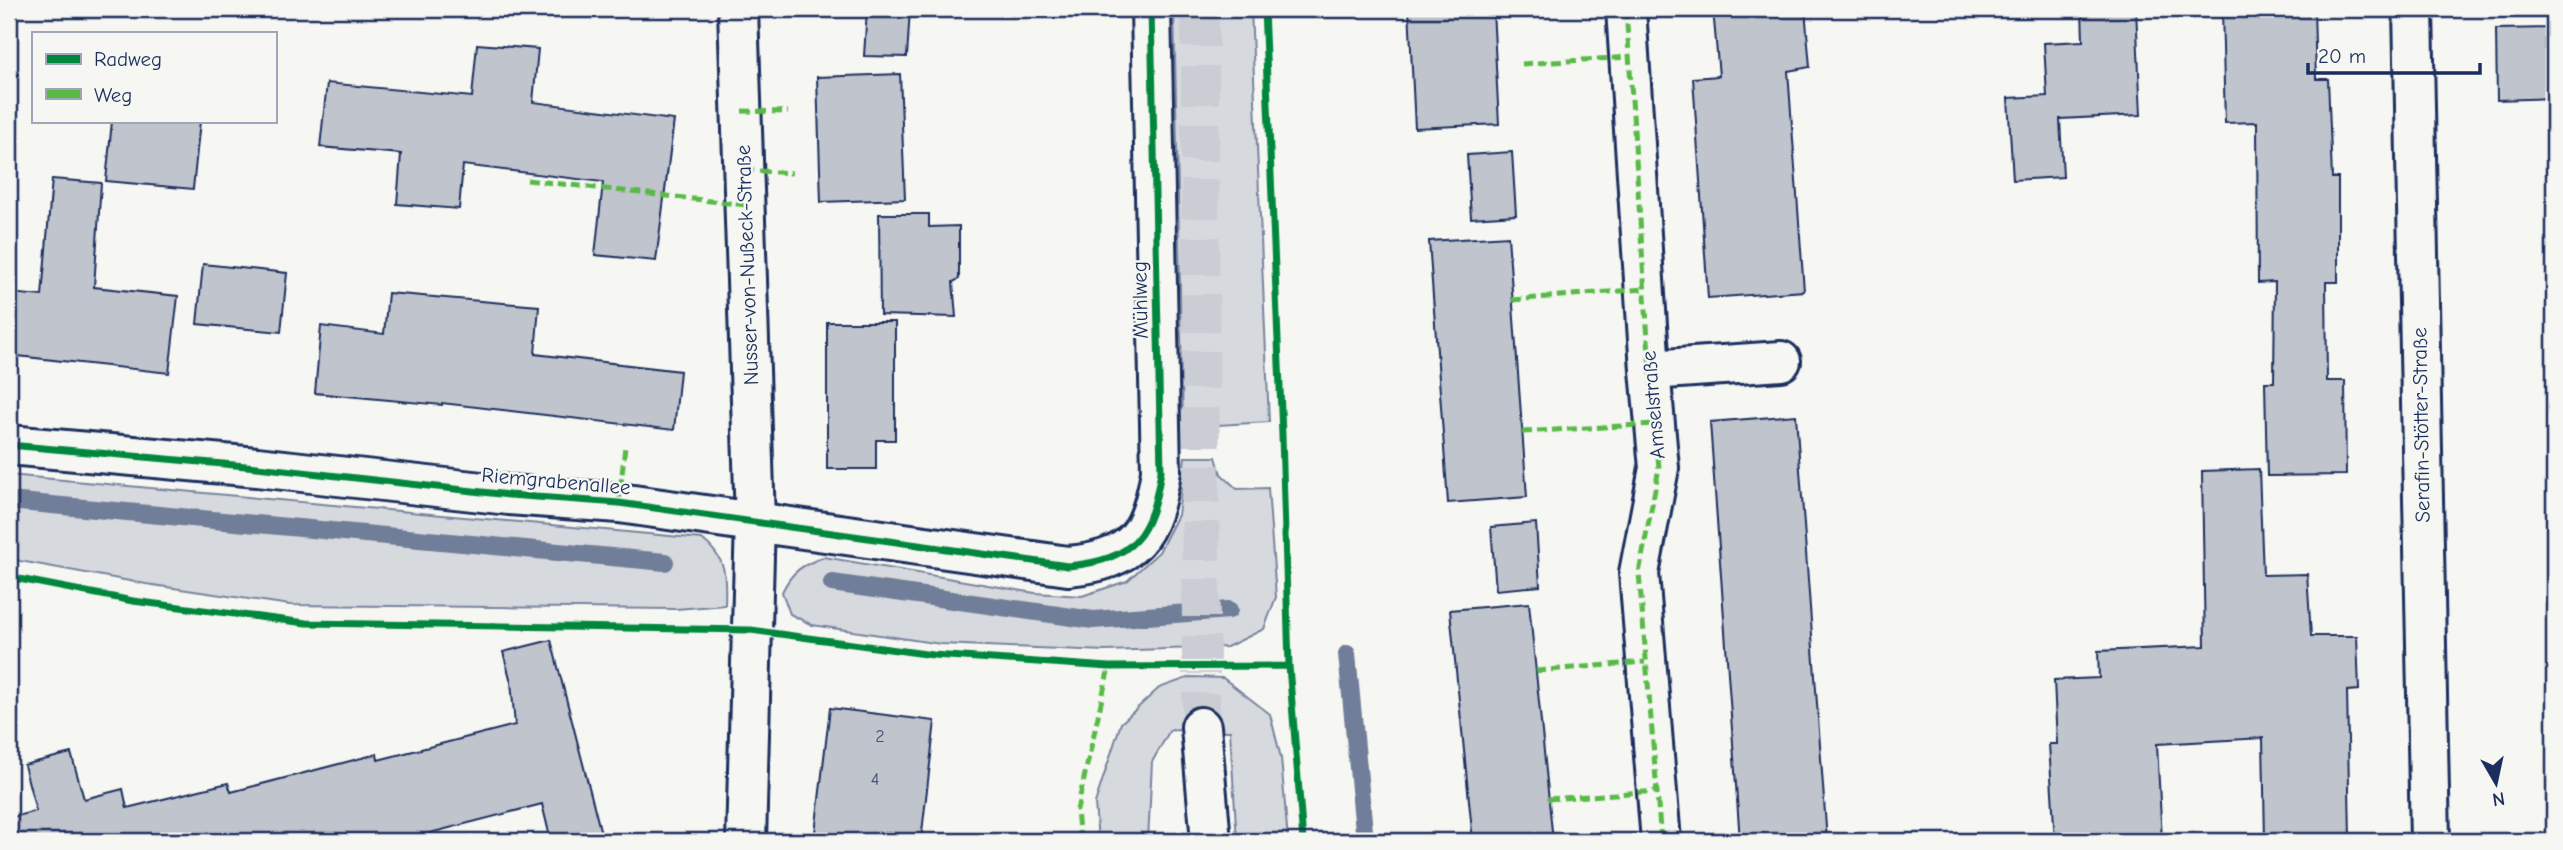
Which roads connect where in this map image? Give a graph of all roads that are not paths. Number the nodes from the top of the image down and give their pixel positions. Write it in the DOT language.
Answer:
graph roads {
  1 [pos="738,9"];
  2 [pos="1151,9"];
  3 [pos="1626,9"];
  4 [pos="2413,9"];
  5 [pos="1780,361"];
  6 [pos="1650,370"];
  7 [pos="9,445"];
  8 [pos="755,521"];
  9 [pos="1098,563"];
  10 [pos="1200,727"];
  11 [pos="746,841"];
  12 [pos="1211,841"];
  13 [pos="1661,841"];
  14 [pos="2430,841"];
  1 -- 8 [label="street, Nusser-von-Nußeck-Straße"];
  2 -- 9 [label="street, Mühlweg"];
  3 -- 6 [label="street, Amselstraße"];
  4 -- 14 [label="street, Serafin-Stötter-Straße"];
  5 -- 6 [label="street"];
  6 -- 13 [label="street, Amselstraße"];
  7 -- 8 [label="street, Riemgrabenallee"];
  8 -- 9 [label="street, Riemgrabenallee"];
  8 -- 11 [label="street, Nusser-von-Nußeck-Straße"];
  10 -- 12 [label="street"];
}
